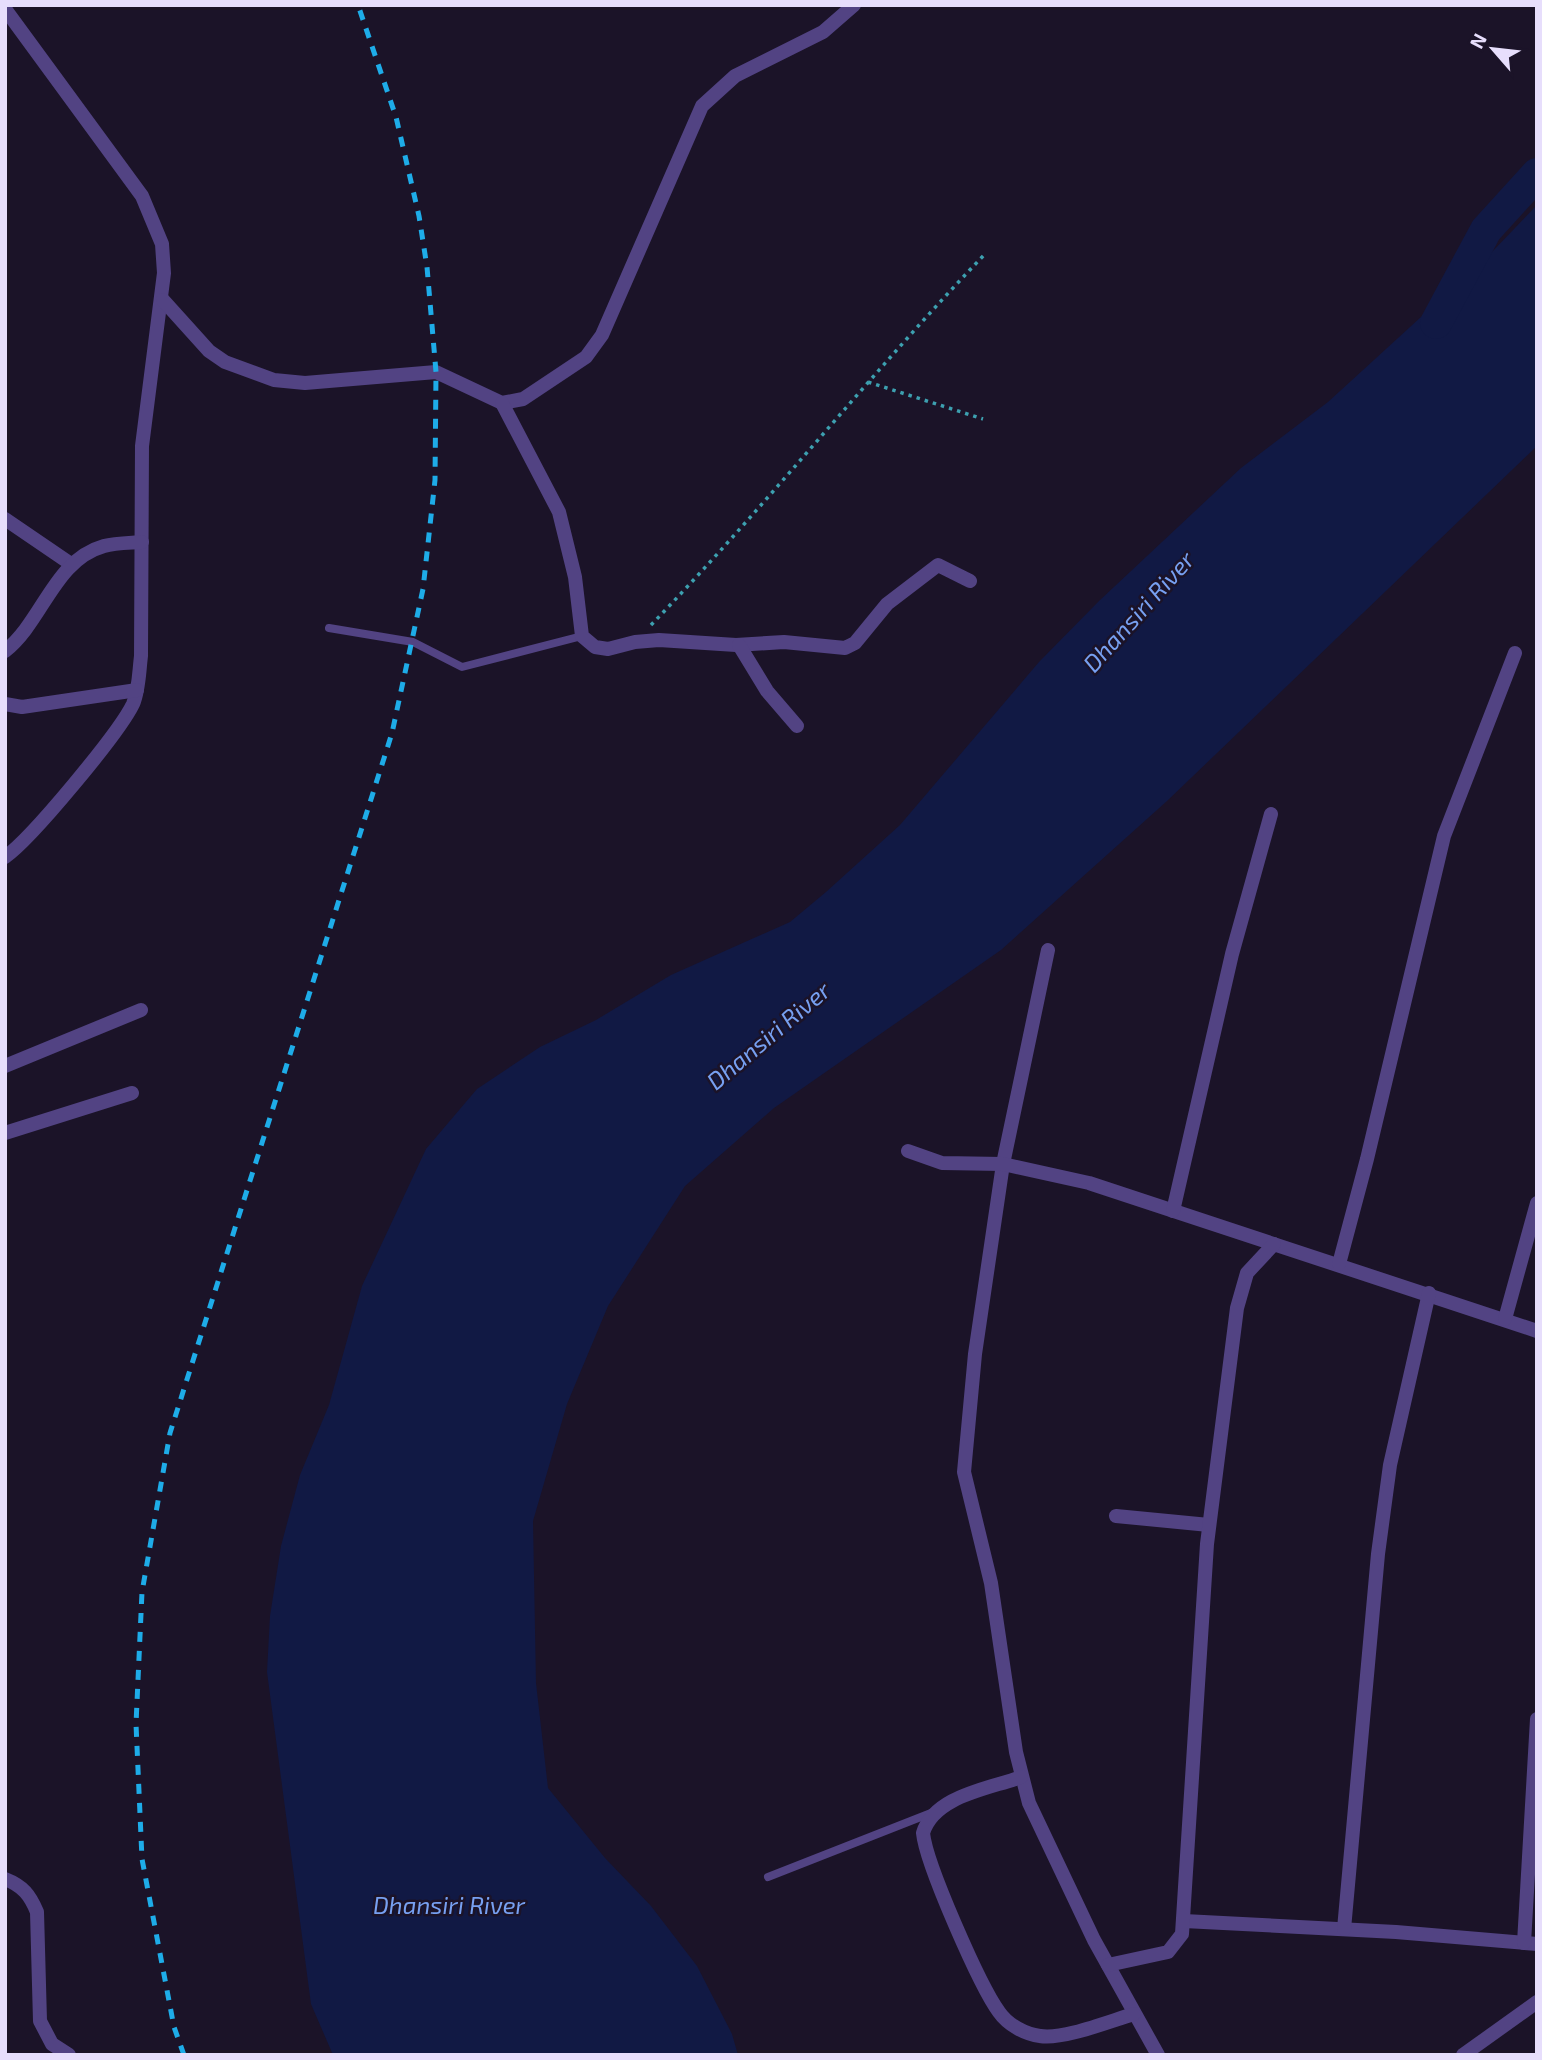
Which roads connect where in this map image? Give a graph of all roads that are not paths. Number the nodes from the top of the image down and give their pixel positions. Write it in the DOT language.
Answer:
graph roads {
  1 [pos="854,5"];
  2 [pos="5,9"];
  3 [pos="163,300"];
  4 [pos="502,403"];
  5 [pos="5,519"];
  6 [pos="142,542"];
  7 [pos="71,564"];
  8 [pos="970,580"];
  9 [pos="329,628"];
  10 [pos="582,636"];
  11 [pos="739,645"];
  12 [pos="5,651"];
  13 [pos="1516,653"];
  14 [pos="137,690"];
  15 [pos="5,704"];
  16 [pos="797,726"];
  17 [pos="1271,814"];
  18 [pos="5,857"];
  19 [pos="1048,950"];
  20 [pos="141,1010"];
  21 [pos="5,1066"];
  22 [pos="132,1093"];
  23 [pos="5,1133"];
  24 [pos="908,1151"];
  25 [pos="1003,1164"];
  26 [pos="1537,1203"];
  27 [pos="1173,1211"];
  28 [pos="1274,1244"];
  29 [pos="1339,1264"];
  30 [pos="1429,1293"];
  31 [pos="1504,1319"];
  32 [pos="1537,1331"];
  33 [pos="1116,1516"];
  34 [pos="1209,1525"];
  35 [pos="1537,1719"];
  36 [pos="1021,1777"];
  37 [pos="934,1812"];
  38 [pos="768,1877"];
  39 [pos="5,1879"];
  40 [pos="1184,1921"];
  41 [pos="1344,1929"];
  42 [pos="1530,1943"];
  43 [pos="1108,1965"];
  44 [pos="1537,2002"];
  45 [pos="1135,2014"];
  46 [pos="69,2055"];
  47 [pos="1158,2055"];
  48 [pos="1463,2055"];
  1 -- 4 [label="street"];
  2 -- 3 [label="street"];
  3 -- 4 [label="street"];
  3 -- 6 [label="street"];
  4 -- 10 [label="street"];
  5 -- 7 [label="street"];
  6 -- 7 [label="street"];
  6 -- 14 [label="street"];
  7 -- 12 [label="street"];
  8 -- 11 [label="street"];
  9 -- 10 [label="lane"];
  10 -- 11 [label="street"];
  11 -- 16 [label="street"];
  13 -- 29 [label="street"];
  14 -- 15 [label="street"];
  14 -- 18 [label="street"];
  17 -- 27 [label="street"];
  19 -- 25 [label="street"];
  20 -- 21 [label="street"];
  22 -- 23 [label="street"];
  24 -- 25 [label="street"];
  25 -- 27 [label="street"];
  25 -- 36 [label="street"];
  26 -- 31 [label="street"];
  27 -- 28 [label="street"];
  28 -- 29 [label="street"];
  28 -- 34 [label="street"];
  29 -- 30 [label="street"];
  30 -- 31 [label="street"];
  30 -- 41 [label="street"];
  31 -- 32 [label="street"];
  33 -- 34 [label="street"];
  34 -- 40 [label="street"];
  35 -- 42 [label="street"];
  36 -- 37 [label="street"];
  36 -- 43 [label="street"];
  37 -- 38 [label="lane"];
  37 -- 45 [label="street"];
  39 -- 46 [label="street"];
  40 -- 41 [label="street"];
  40 -- 43 [label="street"];
  41 -- 42 [label="street"];
  43 -- 45 [label="street"];
  44 -- 48 [label="street"];
  45 -- 47 [label="street"];
}
